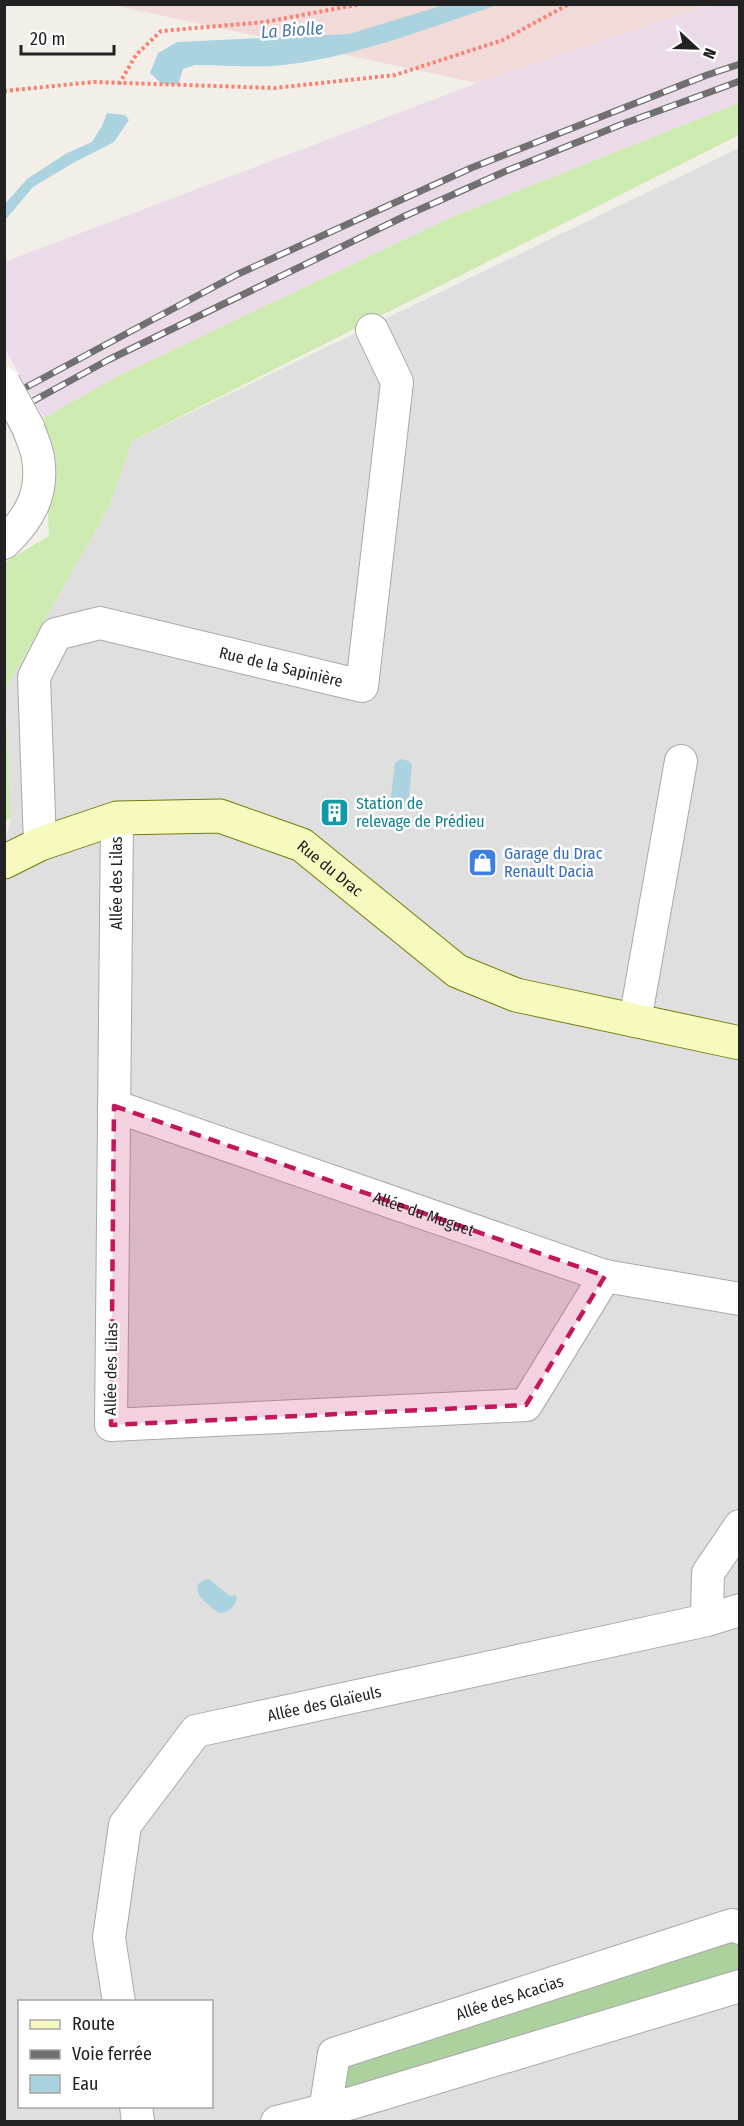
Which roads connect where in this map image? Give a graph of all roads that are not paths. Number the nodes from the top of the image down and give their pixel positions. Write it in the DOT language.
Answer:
graph roads {
  1 [pos="372,330"];
  2 [pos="4,383"];
  3 [pos="4,543"];
  4 [pos="681,761"];
  5 [pos="117,818"];
  6 [pos="40,844"];
  7 [pos="4,862"];
  8 [pos="635,1021"];
  9 [pos="740,1043"];
  10 [pos="114,1106"];
  11 [pos="605,1276"];
  12 [pos="740,1299"];
  13 [pos="740,1526"];
  14 [pos="740,1610"];
  15 [pos="707,1620"];
  16 [pos="740,1928"];
  17 [pos="740,1986"];
  18 [pos="119,2000"];
  19 [pos="325,2111"];
  20 [pos="277,2121"];
  1 -- 6 [label="street, Rue de la Sapinière"];
  2 -- 3 [label="street, bridge"];
  4 -- 8 [label="street"];
  5 -- 6 [label="street, Rue du Drac"];
  5 -- 8 [label="street, Rue du Drac"];
  5 -- 10 [label="street, Allée des Lilas"];
  6 -- 7 [label="street, Rue du Drac"];
  8 -- 9 [label="street, Rue du Drac"];
  10 -- 11 [label="street, Allée du Muguet"];
  10 -- 11 [label="street, Allée des Lilas"];
  11 -- 12 [label="street, Allée du Muguet"];
  13 -- 15 [label="street"];
  14 -- 15 [label="street, Allée des Glaïeuls"];
  15 -- 18 [label="street, Allée des Glaïeuls"];
  16 -- 19 [label="street, Allée des Acacias"];
  17 -- 19 [label="street"];
  19 -- 20 [label="street"];
}
